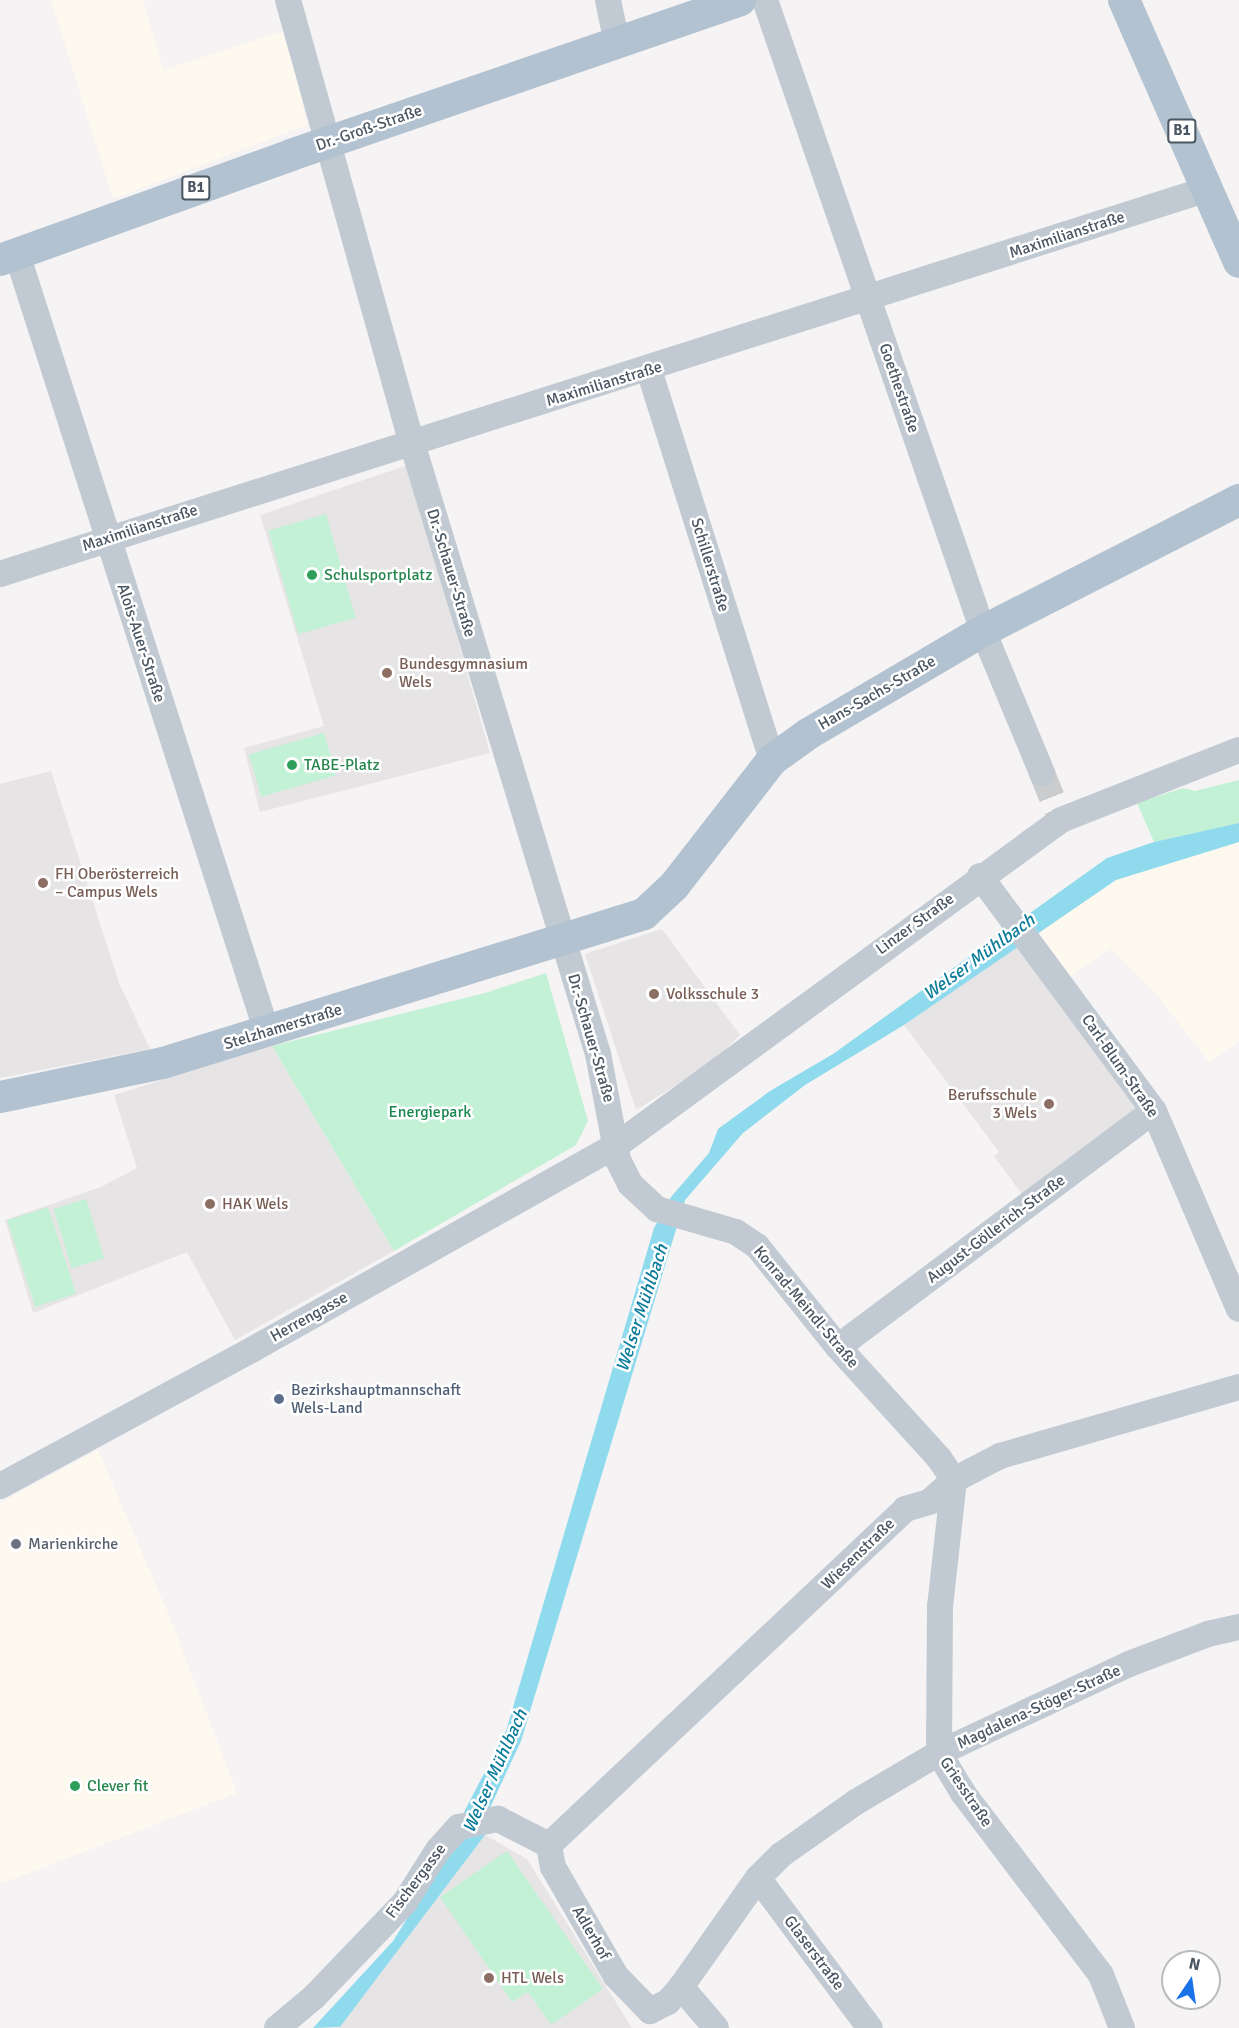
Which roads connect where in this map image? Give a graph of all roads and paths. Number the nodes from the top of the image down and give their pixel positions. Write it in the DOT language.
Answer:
graph roads {
  1 [pos="288,0"];
  2 [pos="608,0"];
  3 [pos="741,0"];
  4 [pos="765,0"];
  5 [pos="1124,0"];
  6 [pos="617,44"];
  7 [pos="327,142"];
  8 [pos="1208,189"];
  9 [pos="9,257"];
  10 [pos="1239,262"];
  11 [pos="868,300"];
  12 [pos="649,370"];
  13 [pos="412,443"];
  14 [pos="1239,500"];
  15 [pos="107,537"];
  16 [pos="0,574"];
  17 [pos="983,631"];
  18 [pos="1239,750"];
  19 [pos="772,760"];
  20 [pos="1042,773"];
  21 [pos="980,876"];
  22 [pos="562,940"];
  23 [pos="267,1032"];
  24 [pos="0,1096"];
  25 [pos="1154,1111"];
  26 [pos="617,1145"];
  27 [pos="1239,1309"];
  28 [pos="838,1347"];
  29 [pos="1239,1387"];
  30 [pos="954,1480"];
  31 [pos="0,1485"];
  32 [pos="1239,1627"];
  33 [pos="939,1753"];
  34 [pos="549,1845"];
  35 [pos="758,1878"];
  36 [pos="681,1988"];
  37 [pos="650,2011"];
  38 [pos="277,2028"];
  39 [pos="716,2028"];
  40 [pos="870,2028"];
  41 [pos="1122,2028"];
  1 -- 7 [label="street, Dr.-Schauer-Straße"];
  2 -- 6 [label="street"];
  3 -- 6 [label="main road, Dr.-Groß-Straße / B1"];
  4 -- 11 [label="street, Goethestraße"];
  5 -- 8 [label="main road, B1"];
  6 -- 7 [label="main road, Dr.-Groß-Straße / B1"];
  7 -- 9 [label="main road, Dr.-Groß-Straße / B1"];
  7 -- 13 [label="street, Dr.-Schauer-Straße"];
  8 -- 10 [label="main road, B1"];
  8 -- 11 [label="street, Maximilianstraße"];
  9 -- 15 [label="street, Alois-Auer-Straße"];
  11 -- 12 [label="street, Maximilianstraße"];
  11 -- 17 [label="street, Goethestraße"];
  12 -- 13 [label="street, Maximilianstraße"];
  12 -- 19 [label="street, Schillerstraße"];
  13 -- 15 [label="street, Maximilianstraße"];
  13 -- 22 [label="street, Dr.-Schauer-Straße"];
  14 -- 17 [label="main road, Hans-Sachs-Straße"];
  15 -- 16 [label="street, Maximilianstraße"];
  15 -- 23 [label="street, Alois-Auer-Straße"];
  17 -- 19 [label="main road, Hans-Sachs-Straße"];
  17 -- 20 [label="street, Goethestraße"];
  18 -- 21 [label="street, Linzer Straße"];
  19 -- 22 [label="main road, Hans-Sachs-Straße"];
  21 -- 25 [label="street, Carl-Blum-Straße"];
  21 -- 26 [label="street, Linzer Straße"];
  22 -- 23 [label="main road, Stelzhamerstraße"];
  22 -- 26 [label="street, Dr.-Schauer-Straße"];
  23 -- 24 [label="main road, Stelzhamerstraße"];
  25 -- 27 [label="street, Carl-Blum-Straße"];
  25 -- 28 [label="street, August-Göllerich-Straße"];
  26 -- 28 [label="street, Konrad-Meindl-Straße"];
  26 -- 31 [label="street, Herrengasse"];
  28 -- 30 [label="street, Konrad-Meindl-Straße"];
  29 -- 30 [label="street, Wiesenstraße"];
  30 -- 33 [label="street, Griesstraße"];
  30 -- 34 [label="street, Wiesenstraße"];
  32 -- 33 [label="street, Magdalena-Stöger-Straße"];
  33 -- 35 [label="street, Magdalena-Stöger-Straße"];
  33 -- 41 [label="street, Griesstraße"];
  34 -- 37 [label="street, Adlerhof"];
  34 -- 38 [label="street, Fischergasse"];
  35 -- 36 [label="street, Magdalena-Stöger-Straße"];
  35 -- 40 [label="street, Glaserstraße"];
  36 -- 37 [label="street, Magdalena-Stöger-Straße"];
  36 -- 39 [label="street"];
}
